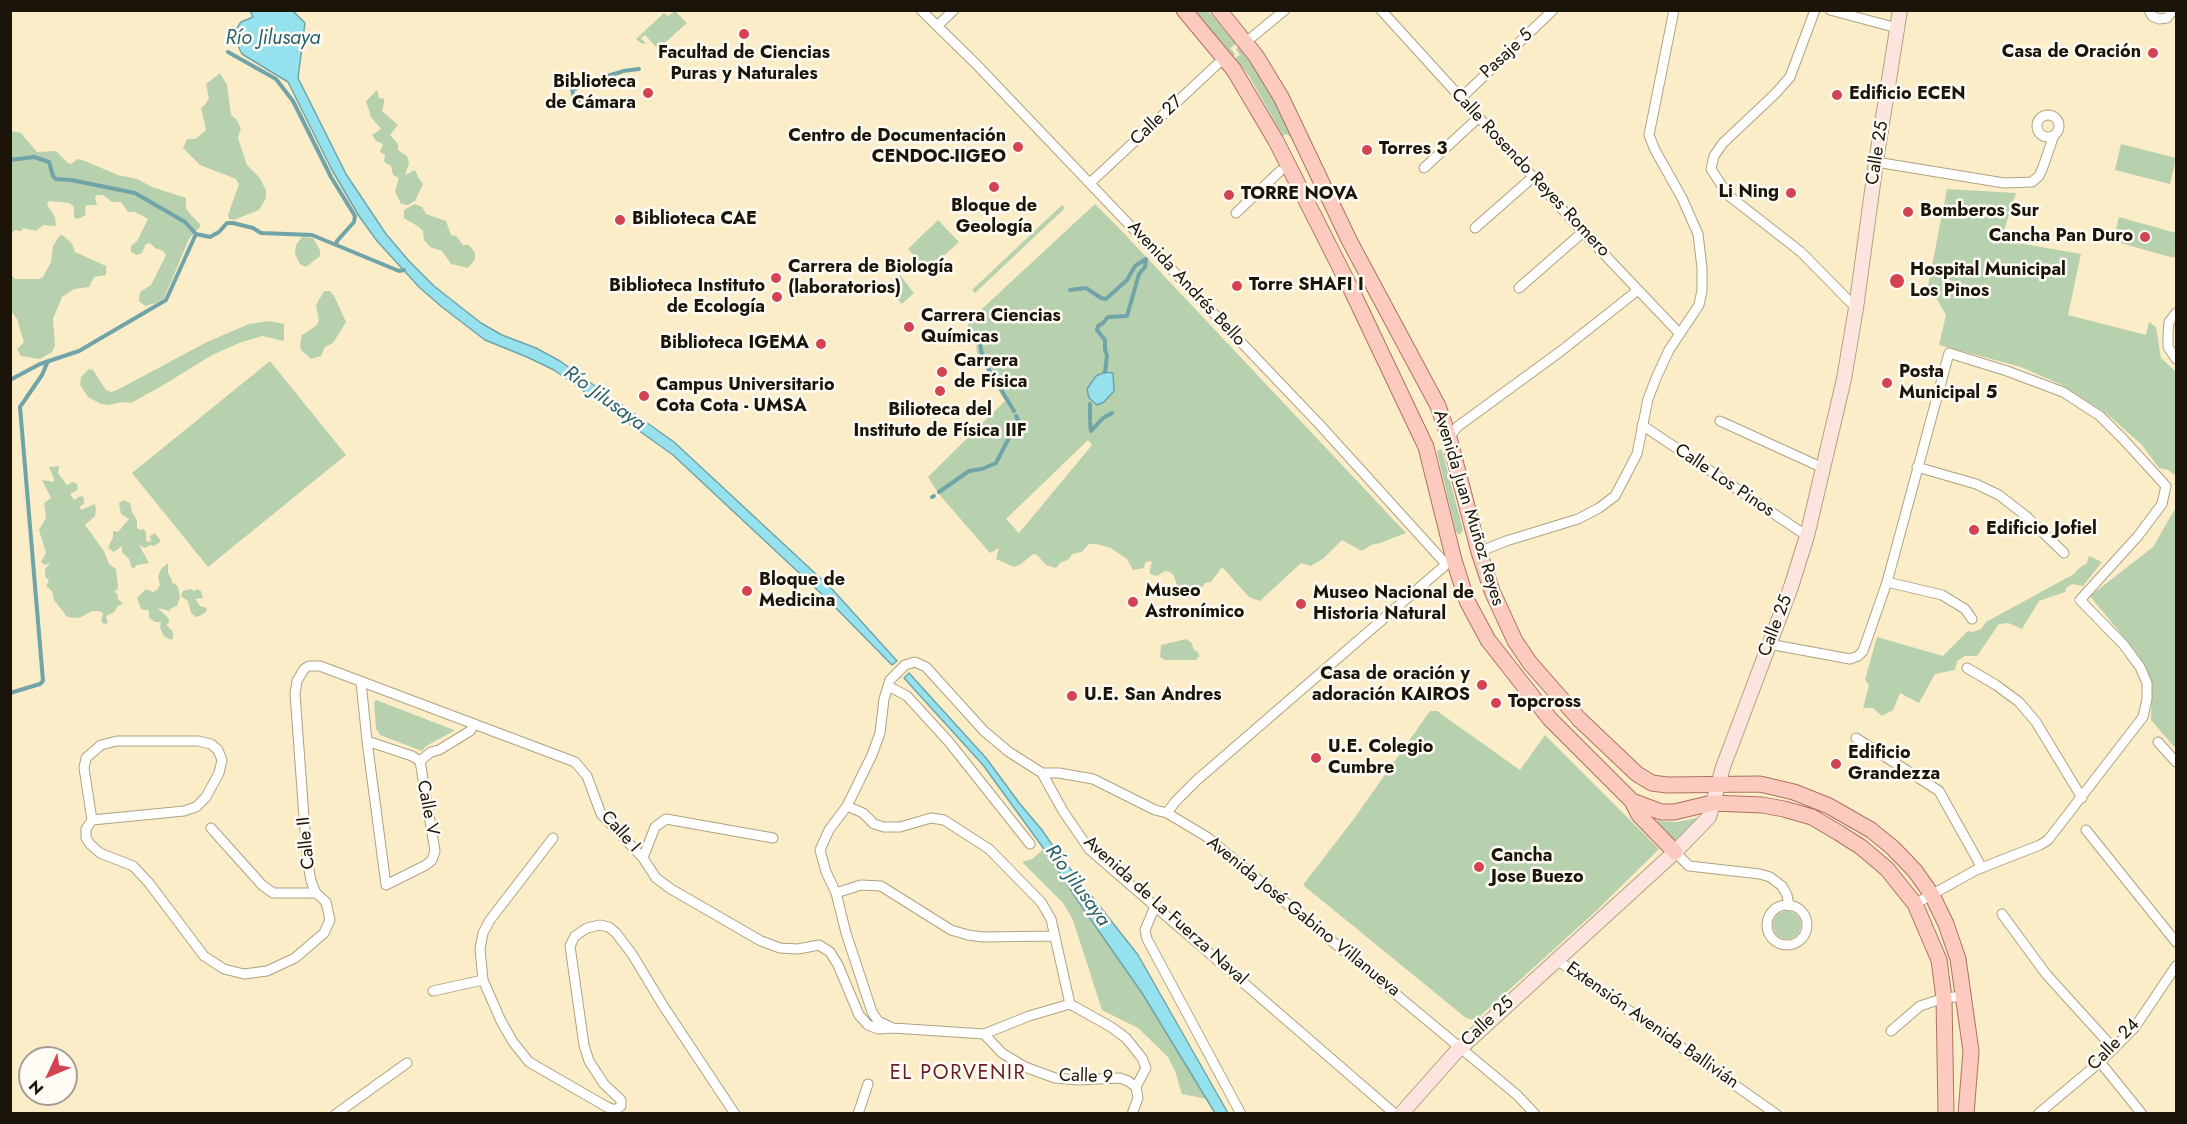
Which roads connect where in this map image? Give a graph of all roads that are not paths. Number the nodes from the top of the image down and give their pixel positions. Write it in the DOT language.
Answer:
graph roads {
  1 [pos="921,10"];
  2 [pos="954,10"];
  3 [pos="1184,10"];
  4 [pos="1219,10"];
  5 [pos="1285,10"];
  6 [pos="1381,10"];
  7 [pos="1553,10"];
  8 [pos="1674,10"];
  9 [pos="1815,10"];
  10 [pos="1830,10"];
  11 [pos="1900,10"];
  12 [pos="2149,10"];
  13 [pos="2173,13"];
  14 [pos="937,26"];
  15 [pos="1898,28"];
  16 [pos="1246,42"];
  17 [pos="1224,58"];
  18 [pos="1461,98"];
  19 [pos="1478,118"];
  20 [pos="2054,135"];
  21 [pos="1876,162"];
  22 [pos="1424,168"];
  23 [pos="1280,171"];
  24 [pos="1533,177"];
  25 [pos="1090,183"];
  26 [pos="1236,213"];
  27 [pos="1475,228"];
  28 [pos="1583,232"];
  29 [pos="1519,288"];
  30 [pos="1638,290"];
  31 [pos="1856,308"];
  32 [pos="2176,313"];
  33 [pos="1680,334"];
  34 [pos="2176,359"];
  35 [pos="1720,421"];
  36 [pos="1642,425"];
  37 [pos="1449,438"];
  38 [pos="1426,447"];
  39 [pos="1917,467"];
  40 [pos="1823,468"];
  41 [pos="1807,536"];
  42 [pos="1479,552"];
  43 [pos="2064,553"];
  44 [pos="1450,562"];
  45 [pos="1887,582"];
  46 [pos="1972,620"];
  47 [pos="1769,644"];
  48 [pos="1968,668"];
  49 [pos="334,671"];
  50 [pos="361,682"];
  51 [pos="888,686"];
  52 [pos="475,724"];
  53 [pos="1856,738"];
  54 [pos="367,741"];
  55 [pos="2158,742"];
  56 [pos="420,761"];
  57 [pos="2176,762"];
  58 [pos="1042,773"];
  59 [pos="1718,783"];
  60 [pos="2082,798"];
  61 [pos="1632,801"];
  62 [pos="1712,803"];
  63 [pos="847,806"];
  64 [pos="1167,813"];
  65 [pos="92,820"];
  66 [pos="211,828"];
  67 [pos="2086,830"];
  68 [pos="553,838"];
  69 [pos="773,838"];
  70 [pos="1030,844"];
  71 [pos="1675,852"];
  72 [pos="643,858"];
  73 [pos="1979,869"];
  74 [pos="316,893"];
  75 [pos="836,893"];
  76 [pos="1932,894"];
  77 [pos="1156,904"];
  78 [pos="1915,904"];
  79 [pos="1789,906"];
  80 [pos="2002,914"];
  81 [pos="1055,936"];
  82 [pos="2176,942"];
  83 [pos="1557,960"];
  84 [pos="2176,966"];
  85 [pos="483,980"];
  86 [pos="434,991"];
  87 [pos="1964,996"];
  88 [pos="1944,998"];
  89 [pos="1070,1004"];
  90 [pos="893,1028"];
  91 [pos="1891,1031"];
  92 [pos="984,1034"];
  93 [pos="1460,1048"];
  94 [pos="2114,1049"];
  95 [pos="2100,1062"];
  96 [pos="407,1063"];
  97 [pos="867,1084"];
  98 [pos="1136,1088"];
  99 [pos="336,1113"];
  100 [pos="735,1113"];
  101 [pos="858,1113"];
  102 [pos="1132,1113"];
  103 [pos="1241,1113"];
  104 [pos="1395,1113"];
  105 [pos="1401,1113"];
  106 [pos="1535,1113"];
  107 [pos="1776,1113"];
  108 [pos="1946,1113"];
  109 [pos="1966,1113"];
  110 [pos="2038,1113"];
  111 [pos="2142,1113"];
  1 -- 14 [label="street, Avenida Andrés Bello"];
  2 -- 14 [label="street"];
  3 -- 17 [label="main road, Avenida Juan Muñoz Reyes"];
  4 -- 16 [label="main road, Avenida Juan Muñoz Reyes"];
  5 -- 16 [label="street"];
  6 -- 18 [label="street, Calle Rosendo Reyes Romero"];
  7 -- 18 [label="street, Pasaje 5"];
  8 -- 33 [label="street"];
  9 -- 31 [label="street"];
  10 -- 15 [label="street"];
  11 -- 15 [label="street, Calle 25"];
  12 -- 13 [label="street"];
  14 -- 25 [label="street, Avenida Andrés Bello"];
  15 -- 21 [label="street, Calle 25"];
  16 -- 37 [label="main road, Avenida Juan Muñoz Reyes"];
  17 -- 25 [label="street, Calle 27"];
  17 -- 38 [label="main road, Avenida Juan Muñoz Reyes"];
  18 -- 19 [label="street, Calle Rosendo Reyes Romero"];
  19 -- 22 [label="street"];
  19 -- 24 [label="street, Calle Rosendo Reyes Romero"];
  20 -- 21 [label="street"];
  21 -- 31 [label="street, Calle 25"];
  23 -- 26 [label="street"];
  24 -- 27 [label="street"];
  24 -- 28 [label="street, Calle Rosendo Reyes Romero"];
  25 -- 44 [label="street, Avenida Andrés Bello"];
  28 -- 29 [label="street"];
  28 -- 30 [label="street, Calle Rosendo Reyes Romero"];
  30 -- 33 [label="street, Calle Rosendo Reyes Romero"];
  30 -- 37 [label="street"];
  31 -- 40 [label="street, Calle 25"];
  32 -- 34 [label="street"];
  33 -- 36 [label="street"];
  35 -- 40 [label="street"];
  36 -- 41 [label="street, Calle Los Pinos"];
  36 -- 42 [label="street"];
  37 -- 38 [label="main road"];
  37 -- 42 [label="main road, Avenida Juan Muñoz Reyes"];
  38 -- 44 [label="main road, Avenida Juan Muñoz Reyes"];
  39 -- 43 [label="street"];
  39 -- 45 [label="street"];
  39 -- 60 [label="street"];
  40 -- 41 [label="street, Calle 25"];
  41 -- 47 [label="street, Calle 25"];
  42 -- 44 [label="main road"];
  42 -- 59 [label="main road, Avenida Juan Muñoz Reyes"];
  44 -- 61 [label="main road, Avenida Juan Muñoz Reyes"];
  44 -- 64 [label="street"];
  45 -- 46 [label="street"];
  45 -- 47 [label="street"];
  47 -- 59 [label="street, Calle 25"];
  48 -- 60 [label="street"];
  49 -- 50 [label="street, Calle I"];
  49 -- 74 [label="street, Calle II"];
  50 -- 52 [label="street, Calle I"];
  50 -- 54 [label="street"];
  51 -- 58 [label="street, Avenida de La Fuerza Naval"];
  51 -- 63 [label="street, Avenida de La Fuerza Naval"];
  51 -- 70 [label="street"];
  52 -- 56 [label="street"];
  52 -- 72 [label="street, Calle I"];
  53 -- 73 [label="street"];
  54 -- 56 [label="street, Calle V"];
  54 -- 56 [label="street, Calle V"];
  55 -- 57 [label="street"];
  58 -- 64 [label="street, Avenida José Gabino Villanueva"];
  58 -- 77 [label="street, Avenida de La Fuerza Naval"];
  59 -- 62 [label="street, Calle 25"];
  59 -- 76 [label="main road, Avenida Juan Muñoz Reyes"];
  60 -- 73 [label="street"];
  61 -- 62 [label="main road, Avenida Juan Muñoz Reyes"];
  61 -- 71 [label="main road"];
  62 -- 71 [label="street, Calle 25"];
  62 -- 78 [label="main road, Avenida Juan Muñoz Reyes"];
  63 -- 75 [label="street, Avenida de La Fuerza Naval"];
  63 -- 81 [label="street"];
  64 -- 93 [label="street, Avenida José Gabino Villanueva"];
  65 -- 65 [label="street, Calle II"];
  65 -- 74 [label="street, Calle II"];
  66 -- 74 [label="street"];
  67 -- 82 [label="street"];
  68 -- 85 [label="street"];
  69 -- 72 [label="street"];
  71 -- 79 [label="street"];
  71 -- 83 [label="street, Calle 25"];
  72 -- 90 [label="street, Calle I"];
  73 -- 76 [label="street"];
  75 -- 81 [label="street"];
  75 -- 90 [label="street, Avenida de La Fuerza Naval"];
  76 -- 78 [label="street"];
  76 -- 87 [label="main road, Avenida Juan Muñoz Reyes"];
  77 -- 103 [label="street"];
  77 -- 104 [label="street, Avenida de La Fuerza Naval"];
  78 -- 88 [label="main road, Avenida Juan Muñoz Reyes"];
  79 -- 79 [label="street"];
  80 -- 94 [label="street"];
  81 -- 89 [label="street"];
  83 -- 93 [label="street, Calle 25"];
  83 -- 107 [label="street, Extensión Avenida Ballivián"];
  84 -- 94 [label="street, Calle 24"];
  85 -- 86 [label="street"];
  85 -- 100 [label="street"];
  87 -- 88 [label="street"];
  87 -- 109 [label="main road, Avenida Juan Muñoz Reyes"];
  88 -- 91 [label="street"];
  88 -- 108 [label="main road, Avenida Juan Muñoz Reyes"];
  89 -- 92 [label="street"];
  89 -- 98 [label="street"];
  90 -- 92 [label="street"];
  92 -- 98 [label="street, Calle 9"];
  93 -- 105 [label="street, Calle 25"];
  93 -- 106 [label="street, Avenida José Gabino Villanueva"];
  94 -- 95 [label="street, Calle 24"];
  95 -- 110 [label="street, Calle 24"];
  95 -- 111 [label="street"];
  96 -- 99 [label="street"];
  97 -- 101 [label="street"];
  98 -- 102 [label="street, Calle 9"];
}
